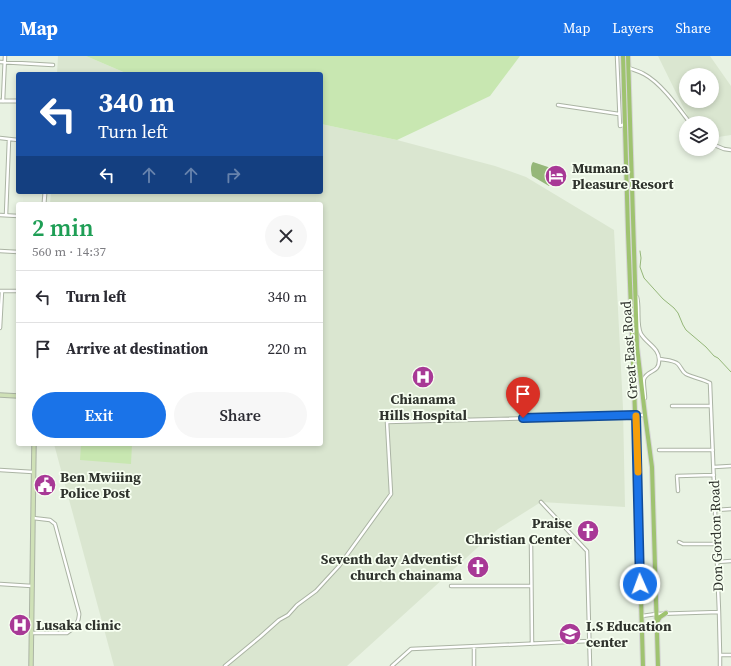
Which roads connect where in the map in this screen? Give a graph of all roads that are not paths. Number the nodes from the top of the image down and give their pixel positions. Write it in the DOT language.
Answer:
graph roads {
  1 [pos="5,56"];
  2 [pos="617,56"];
  3 [pos="623,56"];
  4 [pos="628,56"];
  5 [pos="0,62"];
  6 [pos="5,62"];
  7 [pos="53,65"];
  8 [pos="628,68"];
  9 [pos="2,101"];
  10 [pos="16,101"];
  11 [pos="558,105"];
  12 [pos="619,114"];
  13 [pos="684,116"];
  14 [pos="625,124"];
  15 [pos="0,138"];
  16 [pos="9,139"];
  17 [pos="16,140"];
  18 [pos="719,147"];
  19 [pos="731,150"];
  20 [pos="0,215"];
  21 [pos="6,215"];
  22 [pos="16,216"];
  23 [pos="0,251"];
  24 [pos="16,252"];
  25 [pos="1,291"];
  26 [pos="635,291"];
  27 [pos="16,292"];
  28 [pos="0,328"];
  29 [pos="660,359"];
  30 [pos="0,395"];
  31 [pos="16,396"];
  32 [pos="672,406"];
  33 [pos="711,406"];
  34 [pos="644,408"];
  35 [pos="636,415"];
  36 [pos="645,415"];
  37 [pos="34,446"];
  38 [pos="659,450"];
  39 [pos="713,450"];
  40 [pos="731,466"];
  41 [pos="714,467"];
  42 [pos="0,470"];
  43 [pos="33,472"];
  44 [pos="714,475"];
  45 [pos="678,491"];
  46 [pos="541,502"];
  47 [pos="731,509"];
  48 [pos="716,510"];
  49 [pos="32,518"];
  50 [pos="531,542"];
  51 [pos="679,542"];
  52 [pos="716,544"];
  53 [pos="731,561"];
  54 [pos="716,562"];
  55 [pos="0,584"];
  56 [pos="32,586"];
  57 [pos="451,586"];
  58 [pos="531,586"];
  59 [pos="656,605"];
  60 [pos="719,612"];
  61 [pos="666,613"];
  62 [pos="656,614"];
  63 [pos="641,616"];
  64 [pos="657,623"];
  65 [pos="32,634"];
  66 [pos="589,641"];
  67 [pos="532,644"];
  68 [pos="474,646"];
  69 [pos="720,655"];
  70 [pos="731,655"];
  71 [pos="32,666"];
  72 [pos="224,666"];
  73 [pos="392,666"];
  74 [pos="474,666"];
  75 [pos="590,666"];
  76 [pos="643,666"];
  77 [pos="658,666"];
  78 [pos="720,666"];
  1 -- 6 [label="street"];
  2 -- 12 [label="street"];
  3 -- 14 [label="main road, Great East Road"];
  4 -- 8 [label="main road, Great East Road"];
  5 -- 6 [label="street"];
  6 -- 7 [label="street"];
  6 -- 9 [label="street"];
  8 -- 13 [label="street"];
  8 -- 26 [label="main road, Great East Road"];
  9 -- 10 [label="street"];
  11 -- 12 [label="street"];
  12 -- 14 [label="street"];
  14 -- 35 [label="main road, Great East Road"];
  15 -- 16 [label="street"];
  16 -- 17 [label="street"];
  16 -- 21 [label="street"];
  18 -- 19 [label="street"];
  20 -- 21 [label="street"];
  21 -- 22 [label="street"];
  23 -- 24 [label="street"];
  25 -- 27 [label="street"];
  25 -- 28 [label="street"];
  26 -- 29 [label="street"];
  26 -- 34 [label="main road, Great East Road"];
  29 -- 33 [label="street, Don Gordon Road"];
  29 -- 34 [label="street"];
  30 -- 31 [label="main road"];
  32 -- 33 [label="street"];
  33 -- 39 [label="street, Don Gordon Road"];
  34 -- 36 [label="main road, Great East Road"];
  35 -- 36 [label="street"];
  35 -- 63 [label="main road, Great East Road"];
  35 -- 72 [label="street"];
  36 -- 59 [label="main road, Great East Road"];
  37 -- 43 [label="main road"];
  38 -- 39 [label="street"];
  39 -- 41 [label="street, Don Gordon Road"];
  40 -- 41 [label="street"];
  41 -- 44 [label="street, Don Gordon Road"];
  42 -- 43 [label="street"];
  43 -- 49 [label="main road"];
  44 -- 45 [label="street"];
  44 -- 48 [label="street, Don Gordon Road"];
  46 -- 66 [label="street"];
  47 -- 48 [label="street"];
  48 -- 52 [label="street, Don Gordon Road"];
  49 -- 56 [label="main road"];
  49 -- 65 [label="street"];
  50 -- 58 [label="street"];
  51 -- 52 [label="street"];
  52 -- 54 [label="street, Don Gordon Road"];
  53 -- 54 [label="street"];
  54 -- 60 [label="street, Don Gordon Road"];
  55 -- 56 [label="street"];
  56 -- 65 [label="main road"];
  57 -- 58 [label="street"];
  58 -- 67 [label="street"];
  59 -- 61 [label="main road"];
  59 -- 62 [label="main road, Great East Road"];
  60 -- 61 [label="street"];
  60 -- 69 [label="street, Don Gordon Road"];
  61 -- 62 [label="street"];
  61 -- 64 [label="main road"];
  62 -- 63 [label="street"];
  62 -- 64 [label="main road, Great East Road"];
  63 -- 76 [label="main road, Great East Road"];
  64 -- 77 [label="main road, Great East Road"];
  65 -- 71 [label="main road"];
  66 -- 67 [label="street"];
  66 -- 75 [label="street"];
  67 -- 68 [label="street"];
  68 -- 73 [label="street"];
  68 -- 74 [label="street"];
  69 -- 70 [label="street"];
  69 -- 78 [label="street, Don Gordon Road"];
}
